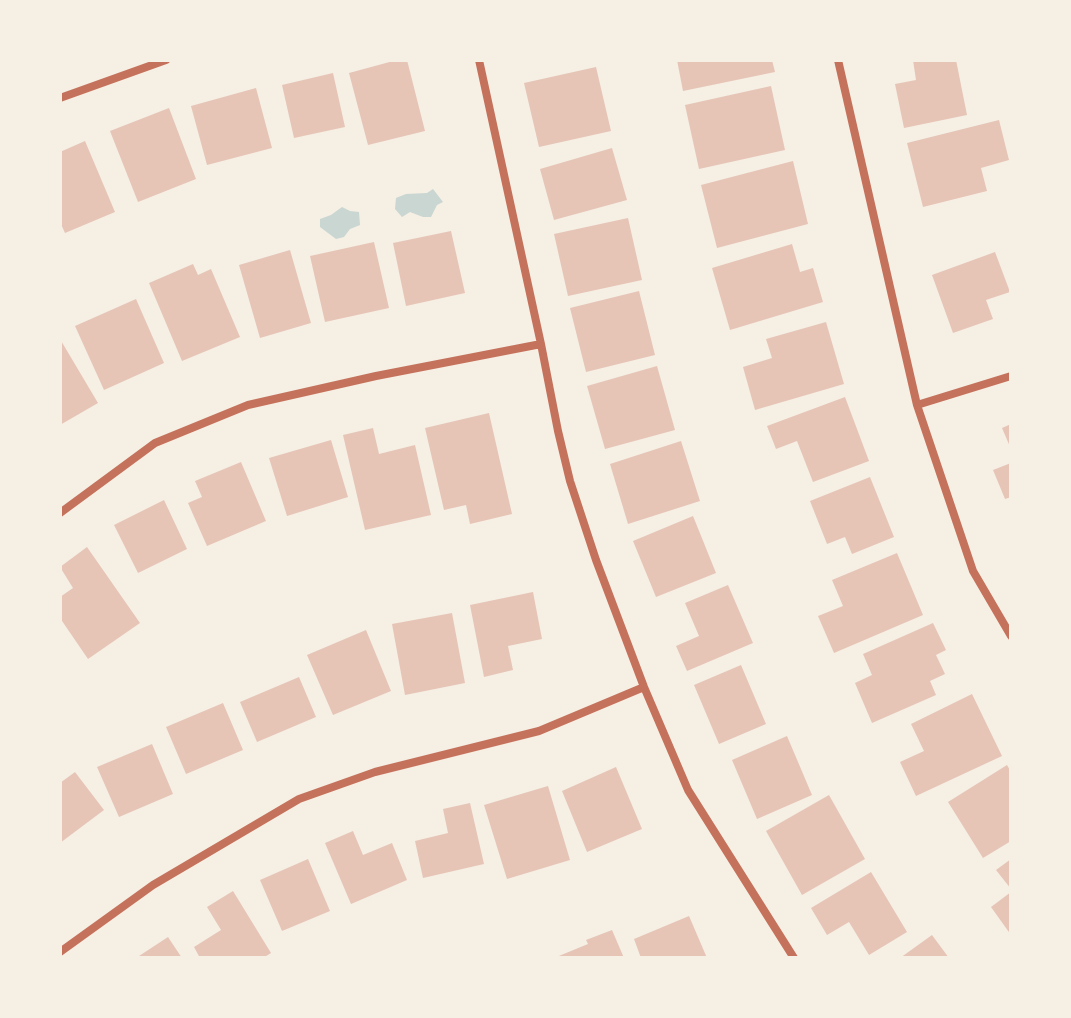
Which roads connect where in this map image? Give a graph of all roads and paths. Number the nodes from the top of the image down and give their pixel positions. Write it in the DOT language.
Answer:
graph roads {
  1 [pos="166,60"];
  2 [pos="479,60"];
  3 [pos="838,60"];
  4 [pos="60,98"];
  5 [pos="541,344"];
  6 [pos="1011,376"];
  7 [pos="917,405"];
  8 [pos="60,513"];
  9 [pos="1011,636"];
  10 [pos="644,687"];
  11 [pos="60,952"];
  12 [pos="794,958"];
  1 -- 4 [label="street"];
  2 -- 5 [label="street"];
  3 -- 7 [label="street"];
  5 -- 8 [label="street"];
  5 -- 10 [label="street"];
  6 -- 7 [label="street"];
  7 -- 9 [label="street"];
  10 -- 11 [label="street"];
  10 -- 12 [label="street"];
}
